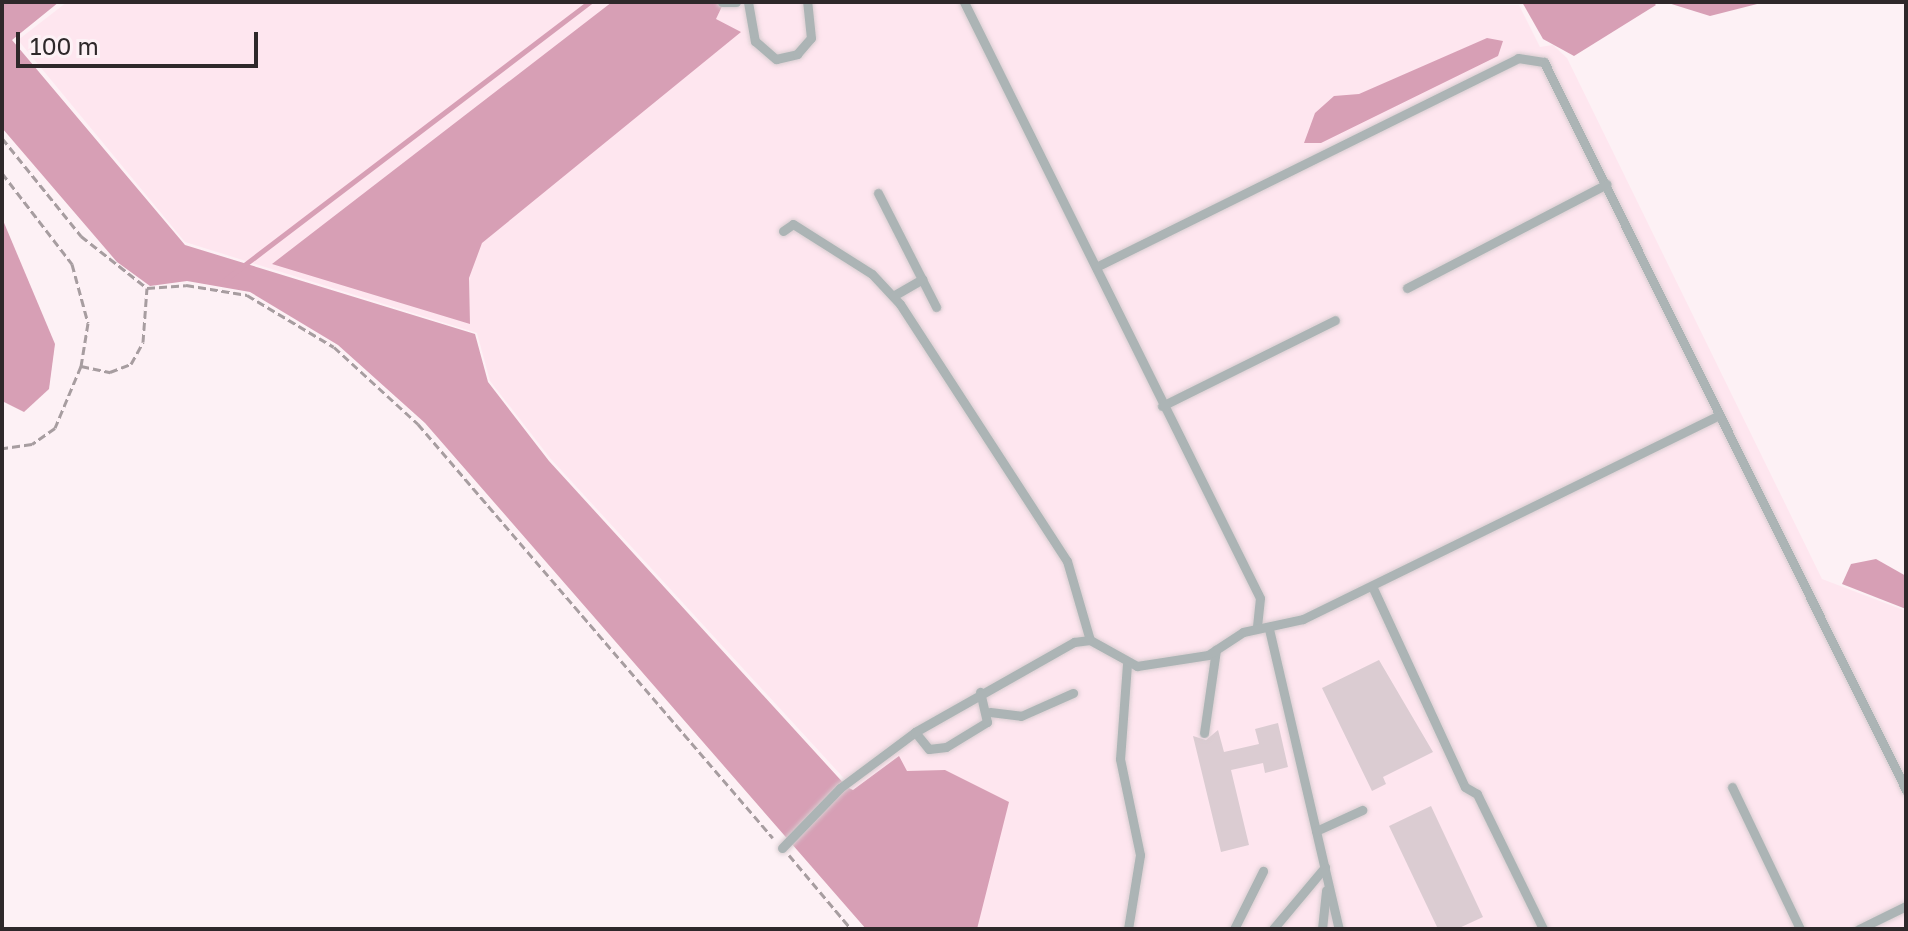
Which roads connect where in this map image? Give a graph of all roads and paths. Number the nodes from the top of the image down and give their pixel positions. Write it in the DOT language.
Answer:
graph roads {
  1 [pos="722,2"];
  2 [pos="736,2"];
  3 [pos="748,2"];
  4 [pos="807,2"];
  5 [pos="964,2"];
  6 [pos="2,138"];
  7 [pos="2,173"];
  8 [pos="1607,184"];
  9 [pos="878,193"];
  10 [pos="783,231"];
  11 [pos="1096,267"];
  12 [pos="922,279"];
  13 [pos="147,288"];
  14 [pos="1407,288"];
  15 [pos="893,296"];
  16 [pos="936,307"];
  17 [pos="1335,320"];
  18 [pos="81,366"];
  19 [pos="1162,406"];
  20 [pos="1718,416"];
  21 [pos="2,448"];
  22 [pos="1372,586"];
  23 [pos="1257,628"];
  24 [pos="1269,629"];
  25 [pos="1090,640"];
  26 [pos="1216,650"];
  27 [pos="1127,664"];
  28 [pos="980,692"];
  29 [pos="1073,693"];
  30 [pos="990,712"];
  31 [pos="915,732"];
  32 [pos="1204,733"];
  33 [pos="1732,787"];
  34 [pos="1906,790"];
  35 [pos="1362,810"];
  36 [pos="1316,831"];
  37 [pos="782,848"];
  38 [pos="1325,867"];
  39 [pos="1263,871"];
  40 [pos="1327,882"];
  41 [pos="1906,906"];
  42 [pos="851,929"];
  43 [pos="1128,929"];
  44 [pos="1234,929"];
  45 [pos="1273,929"];
  46 [pos="1322,929"];
  47 [pos="1339,929"];
  48 [pos="1543,929"];
  49 [pos="1800,929"];
  50 [pos="1859,929"];
  1 -- 2 [label="lane"];
  3 -- 4 [label="lane"];
  5 -- 11 [label="lane"];
  6 -- 13 [label="path"];
  7 -- 18 [label="path"];
  8 -- 11 [label="lane"];
  8 -- 14 [label="lane"];
  8 -- 20 [label="lane"];
  9 -- 12 [label="lane"];
  10 -- 15 [label="lane"];
  11 -- 19 [label="lane"];
  12 -- 15 [label="lane"];
  12 -- 16 [label="lane"];
  13 -- 18 [label="path"];
  13 -- 37 [label="path"];
  15 -- 25 [label="lane"];
  17 -- 19 [label="lane"];
  18 -- 21 [label="path"];
  19 -- 23 [label="lane"];
  20 -- 22 [label="lane"];
  20 -- 34 [label="lane"];
  22 -- 24 [label="lane"];
  22 -- 48 [label="lane"];
  23 -- 24 [label="lane"];
  23 -- 26 [label="lane"];
  24 -- 36 [label="lane"];
  25 -- 27 [label="lane"];
  25 -- 28 [label="lane"];
  26 -- 27 [label="lane"];
  26 -- 32 [label="lane"];
  27 -- 43 [label="lane"];
  28 -- 30 [label="lane"];
  28 -- 31 [label="lane"];
  29 -- 30 [label="lane"];
  30 -- 31 [label="lane"];
  31 -- 37 [label="lane"];
  33 -- 49 [label="lane"];
  35 -- 36 [label="lane"];
  36 -- 38 [label="lane"];
  37 -- 42 [label="path"];
  38 -- 40 [label="lane"];
  38 -- 45 [label="lane"];
  39 -- 44 [label="lane"];
  40 -- 46 [label="lane"];
  40 -- 47 [label="lane"];
  41 -- 50 [label="lane"];
}
